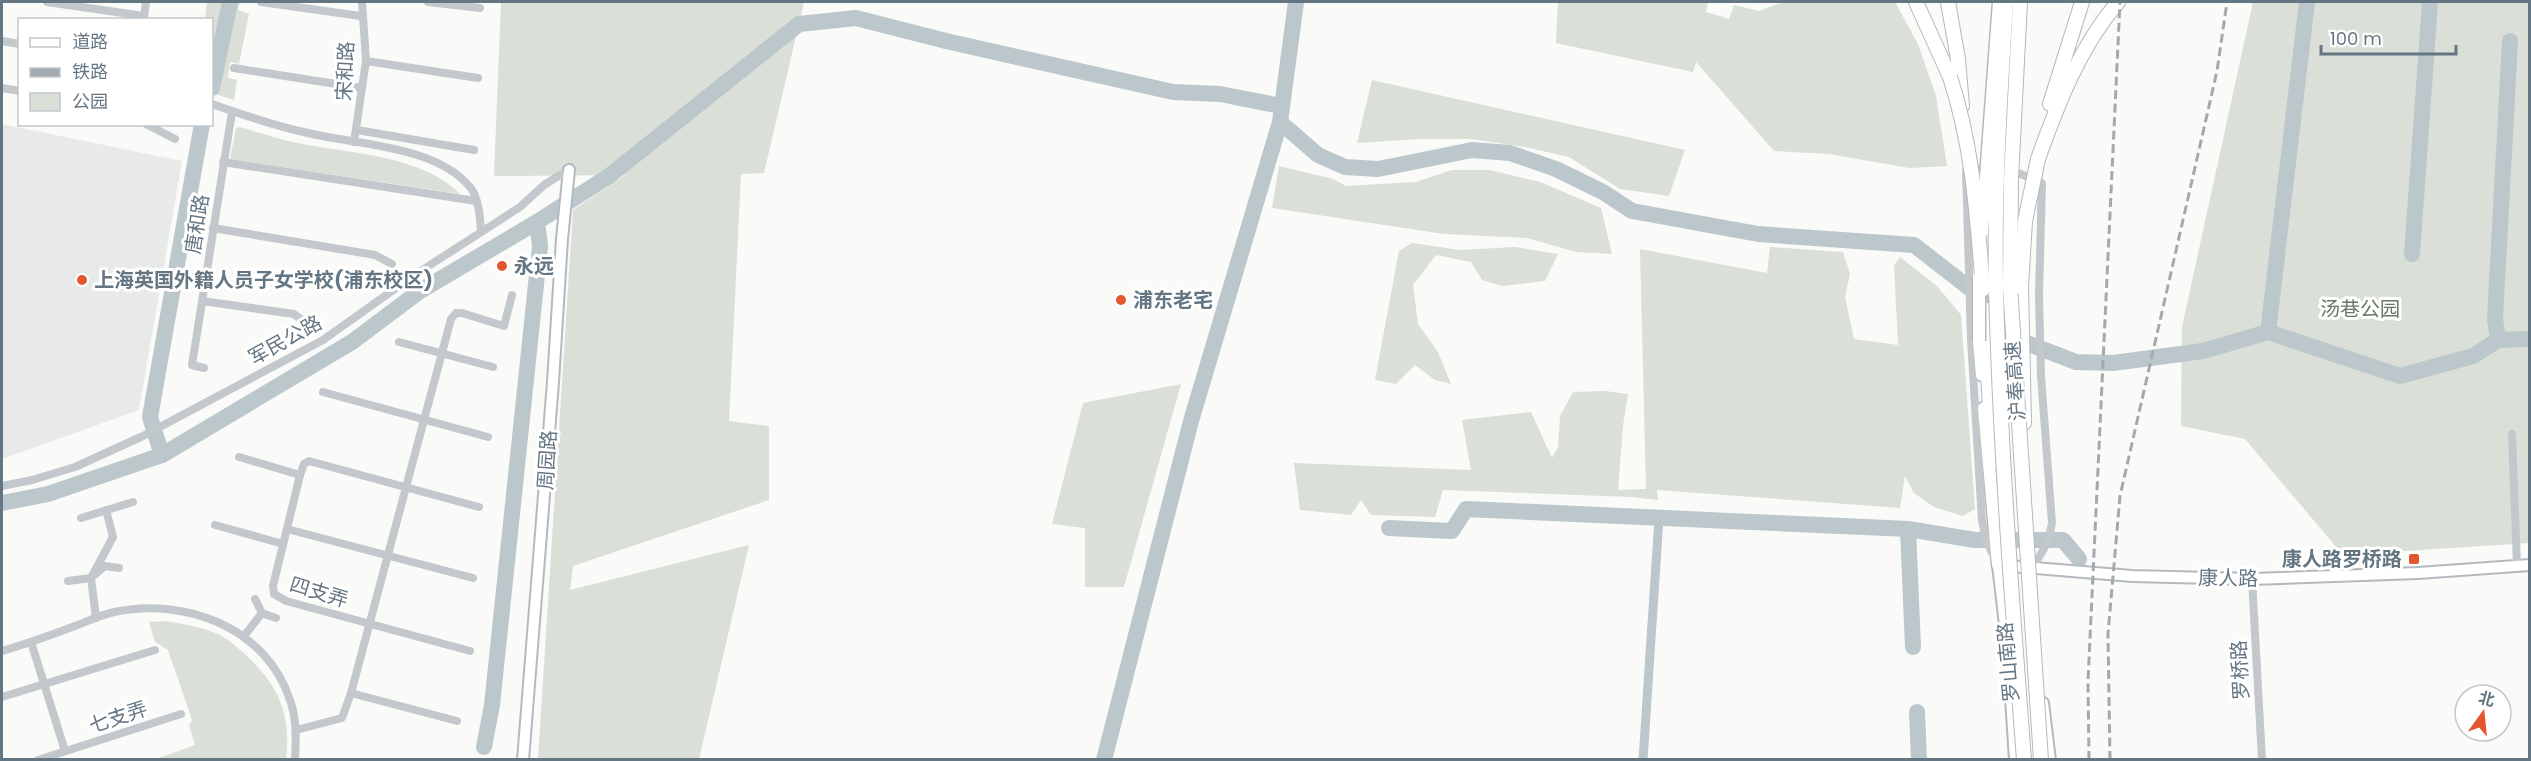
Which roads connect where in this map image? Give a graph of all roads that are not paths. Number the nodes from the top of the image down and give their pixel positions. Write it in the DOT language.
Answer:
graph roads {
  1 [pos="47,2"];
  2 [pos="146,2"];
  3 [pos="261,2"];
  4 [pos="362,2"];
  5 [pos="428,2"];
  6 [pos="1916,2"];
  7 [pos="1948,2"];
  8 [pos="1999,2"];
  9 [pos="2006,2"];
  10 [pos="2020,2"];
  11 [pos="2025,2"];
  12 [pos="2082,2"];
  13 [pos="2118,2"];
  14 [pos="480,8"];
  15 [pos="362,16"];
  16 [pos="144,18"];
  17 [pos="2,41"];
  18 [pos="18,44"];
  19 [pos="366,62"];
  20 [pos="234,68"];
  21 [pos="478,78"];
  22 [pos="2,88"];
  23 [pos="362,88"];
  24 [pos="18,91"];
  25 [pos="213,104"];
  26 [pos="232,112"];
  27 [pos="1963,117"];
  28 [pos="150,126"];
  29 [pos="357,130"];
  30 [pos="175,139"];
  31 [pos="354,142"];
  32 [pos="474,150"];
  33 [pos="2038,159"];
  34 [pos="223,162"];
  35 [pos="565,173"];
  36 [pos="476,201"];
  37 [pos="213,228"];
  38 [pos="481,231"];
  39 [pos="392,264"];
  40 [pos="512,295"];
  41 [pos="202,301"];
  42 [pos="303,321"];
  43 [pos="1975,340"];
  44 [pos="399,342"];
  45 [pos="442,354"];
  46 [pos="493,367"];
  47 [pos="204,368"];
  48 [pos="323,392"];
  49 [pos="423,420"];
  50 [pos="2512,434"];
  51 [pos="488,437"];
  52 [pos="239,457"];
  53 [pos="300,475"];
  54 [pos="2,486"];
  55 [pos="405,488"];
  56 [pos="2023,500"];
  57 [pos="2004,501"];
  58 [pos="133,502"];
  59 [pos="479,507"];
  60 [pos="106,510"];
  61 [pos="81,518"];
  62 [pos="215,525"];
  63 [pos="287,529"];
  64 [pos="283,544"];
  65 [pos="388,555"];
  66 [pos="1998,565"];
  67 [pos="2529,565"];
  68 [pos="2030,566"];
  69 [pos="2517,566"];
  70 [pos="119,568"];
  71 [pos="91,578"];
  72 [pos="473,578"];
  73 [pos="2252,579"];
  74 [pos="68,581"];
  75 [pos="255,599"];
  76 [pos="262,613"];
  77 [pos="96,618"];
  78 [pos="276,618"];
  79 [pos="370,624"];
  80 [pos="244,636"];
  81 [pos="31,642"];
  82 [pos="155,650"];
  83 [pos="2,651"];
  84 [pos="470,651"];
  85 [pos="42,684"];
  86 [pos="351,693"];
  87 [pos="2,697"];
  88 [pos="181,714"];
  89 [pos="457,721"];
  90 [pos="296,730"];
  91 [pos="65,751"];
  92 [pos="38,759"];
  93 [pos="295,759"];
  94 [pos="523,759"];
  95 [pos="2015,759"];
  96 [pos="2024,759"];
  97 [pos="2041,759"];
  98 [pos="2050,759"];
  99 [pos="2262,759"];
  1 -- 16 [label="street"];
  2 -- 16 [label="street"];
  3 -- 15 [label="street"];
  4 -- 15 [label="street, 宋和路"];
  5 -- 14 [label="street"];
  6 -- 27 [label="highway, bridge"];
  7 -- 27 [label="highway, bridge"];
  8 -- 43 [label="main road, bridge"];
  9 -- 57 [label="highway, 沪奉高速, bridge"];
  10 -- 56 [label="highway, 沪奉高速, bridge"];
  11 -- 68 [label="main road, bridge"];
  12 -- 33 [label="highway"];
  13 -- 33 [label="highway"];
  15 -- 19 [label="street, 宋和路"];
  17 -- 18 [label="street"];
  19 -- 21 [label="street"];
  19 -- 23 [label="street, 宋和路"];
  20 -- 23 [label="street"];
  22 -- 24 [label="street"];
  23 -- 29 [label="street, 宋和路"];
  25 -- 26 [label="street"];
  26 -- 31 [label="street"];
  26 -- 34 [label="street, 唐和路"];
  27 -- 57 [label="highway, bridge"];
  28 -- 30 [label="street"];
  29 -- 31 [label="street, 宋和路"];
  29 -- 32 [label="street"];
  31 -- 36 [label="street"];
  33 -- 56 [label="highway, bridge"];
  34 -- 36 [label="street"];
  34 -- 37 [label="street, 唐和路"];
  35 -- 38 [label="street, 军民公路"];
  35 -- 94 [label="street, 周园路"];
  36 -- 38 [label="street"];
  37 -- 39 [label="street"];
  37 -- 41 [label="street, 唐和路"];
  38 -- 54 [label="street, 军民公路"];
  40 -- 45 [label="street, 四支弄"];
  41 -- 42 [label="street"];
  41 -- 47 [label="street, 唐和路"];
  43 -- 66 [label="main road"];
  43 -- 68 [label="street"];
  44 -- 45 [label="street"];
  45 -- 46 [label="street"];
  45 -- 49 [label="street, 四支弄"];
  48 -- 49 [label="street"];
  49 -- 51 [label="street"];
  49 -- 55 [label="street, 四支弄"];
  50 -- 69 [label="street"];
  52 -- 53 [label="street"];
  53 -- 55 [label="street"];
  53 -- 63 [label="street, 四支弄"];
  55 -- 59 [label="street"];
  55 -- 65 [label="street, 四支弄"];
  56 -- 97 [label="highway, 沪奉高速, bridge"];
  57 -- 96 [label="highway, 沪奉高速, bridge"];
  58 -- 60 [label="street"];
  60 -- 61 [label="street"];
  60 -- 71 [label="street"];
  62 -- 64 [label="street"];
  63 -- 64 [label="street, 四支弄"];
  63 -- 65 [label="street"];
  64 -- 79 [label="street, 四支弄"];
  65 -- 72 [label="street"];
  65 -- 79 [label="street, 四支弄"];
  66 -- 68 [label="street, 康人路"];
  66 -- 95 [label="street, 罗山南路"];
  67 -- 69 [label="street, 康人路"];
  68 -- 73 [label="street, 康人路"];
  68 -- 98 [label="street, 罗山南路"];
  69 -- 73 [label="street, 康人路"];
  70 -- 71 [label="street"];
  71 -- 74 [label="street"];
  71 -- 77 [label="street"];
  73 -- 99 [label="street, 罗桥路"];
  75 -- 76 [label="street"];
  76 -- 78 [label="street"];
  76 -- 80 [label="street"];
  77 -- 80 [label="street"];
  77 -- 81 [label="street"];
  79 -- 84 [label="street, 四支弄"];
  79 -- 86 [label="street, 四支弄"];
  80 -- 90 [label="street"];
  81 -- 83 [label="street"];
  81 -- 85 [label="street"];
  82 -- 85 [label="street"];
  85 -- 87 [label="street"];
  85 -- 91 [label="street"];
  86 -- 89 [label="street"];
  86 -- 90 [label="street, 四支弄"];
  88 -- 91 [label="street, 七支弄"];
  90 -- 93 [label="street"];
  91 -- 92 [label="street, 七支弄"];
}
